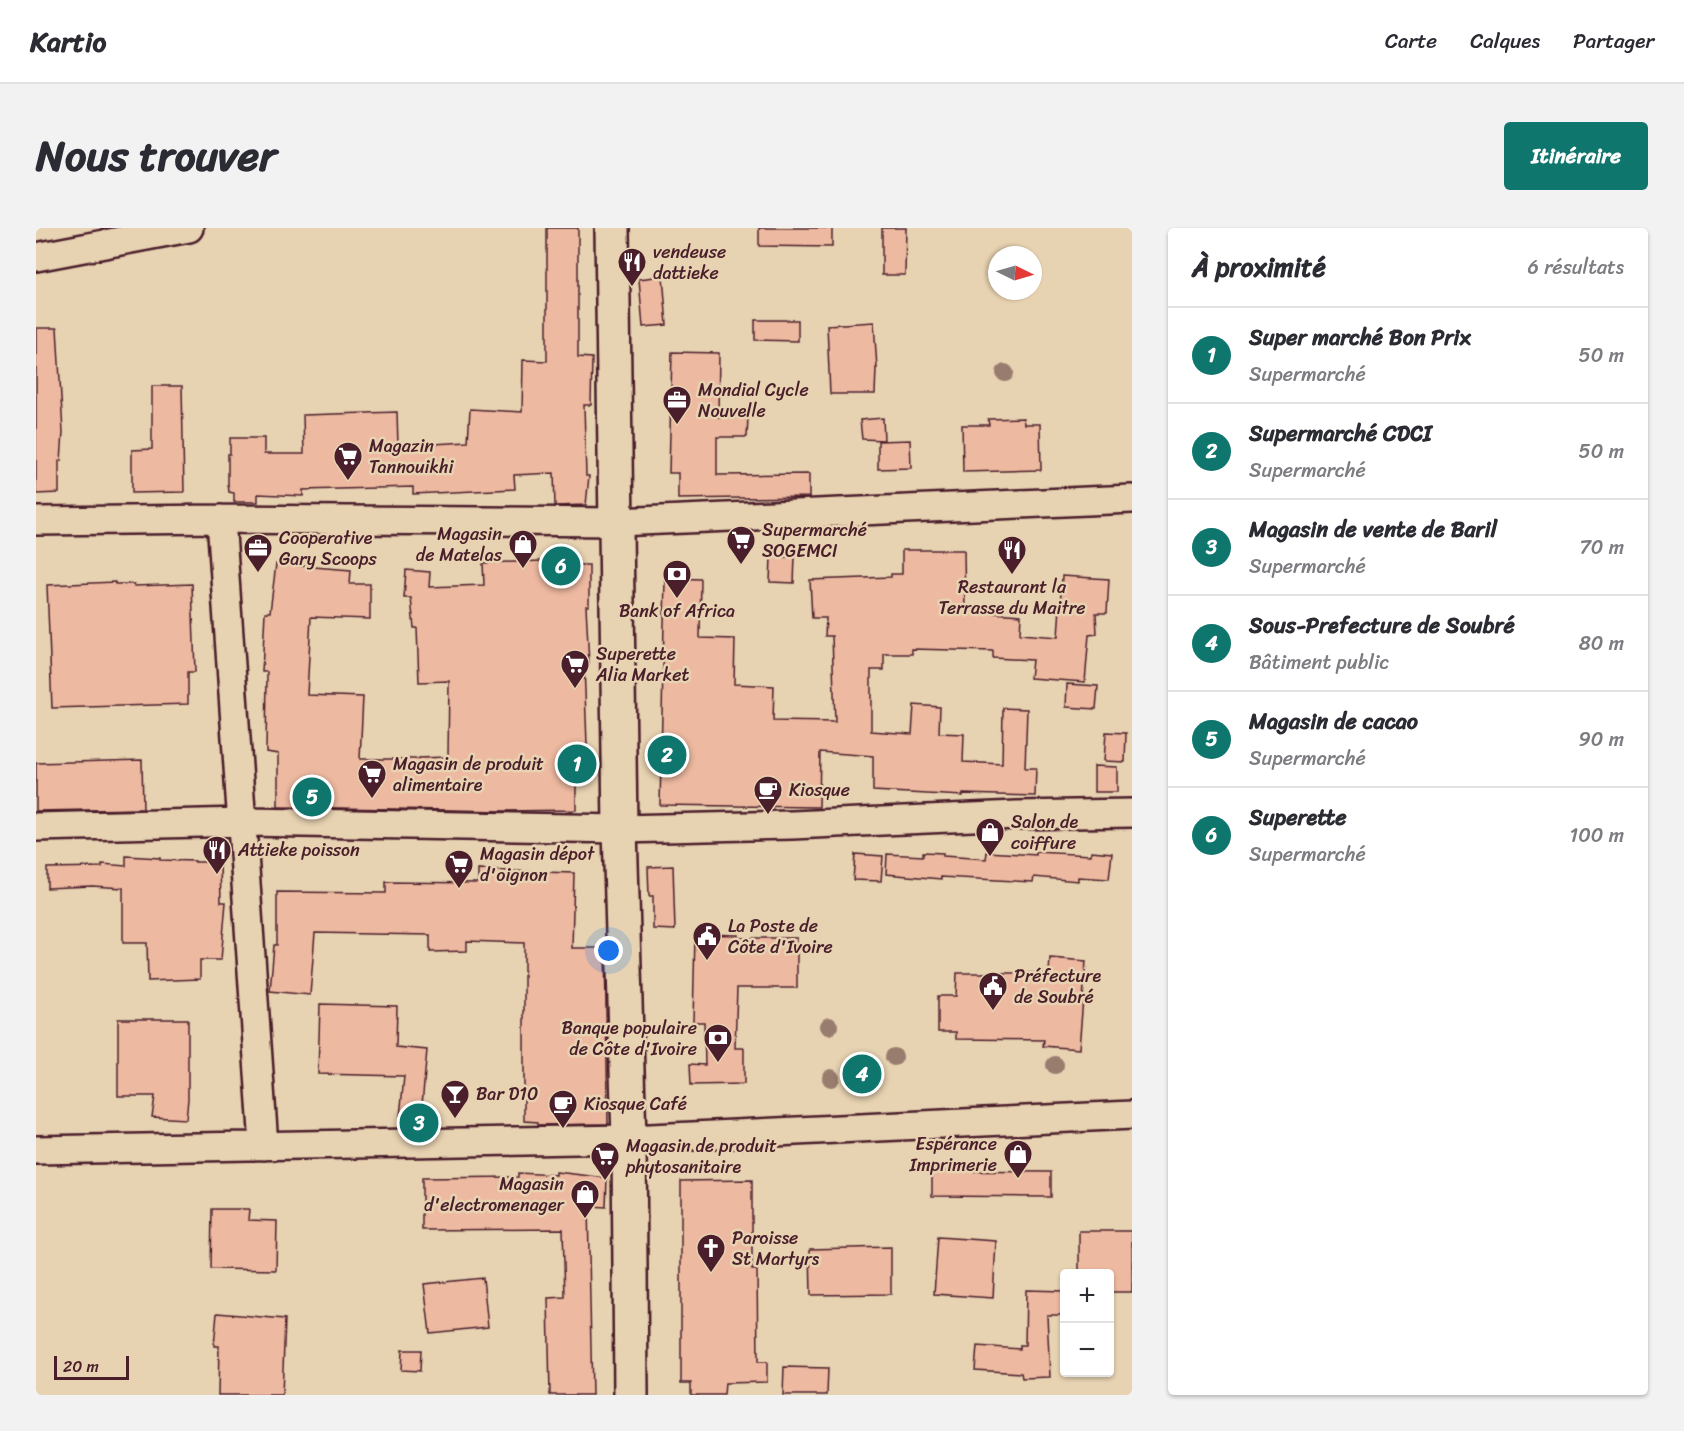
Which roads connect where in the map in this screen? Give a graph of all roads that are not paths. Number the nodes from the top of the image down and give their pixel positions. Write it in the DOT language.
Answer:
graph roads {
  1 [pos="189,228"];
  2 [pos="612,228"];
  3 [pos="36,257"];
  4 [pos="1132,499"];
  5 [pos="221,519"];
  6 [pos="36,521"];
  7 [pos="617,522"];
  8 [pos="1132,813"];
  9 [pos="243,822"];
  10 [pos="36,827"];
  11 [pos="620,829"];
  12 [pos="1132,1115"];
  13 [pos="629,1139"];
  14 [pos="264,1146"];
  15 [pos="36,1150"];
  16 [pos="631,1395"];
  1 -- 3 [label="street"];
  2 -- 7 [label="street"];
  4 -- 7 [label="street"];
  5 -- 6 [label="street"];
  5 -- 7 [label="street"];
  5 -- 9 [label="street"];
  7 -- 11 [label="street"];
  8 -- 11 [label="street"];
  9 -- 10 [label="street"];
  9 -- 11 [label="street"];
  9 -- 14 [label="street"];
  11 -- 13 [label="street"];
  12 -- 13 [label="street"];
  13 -- 14 [label="street"];
  13 -- 16 [label="street"];
  14 -- 15 [label="street"];
}
